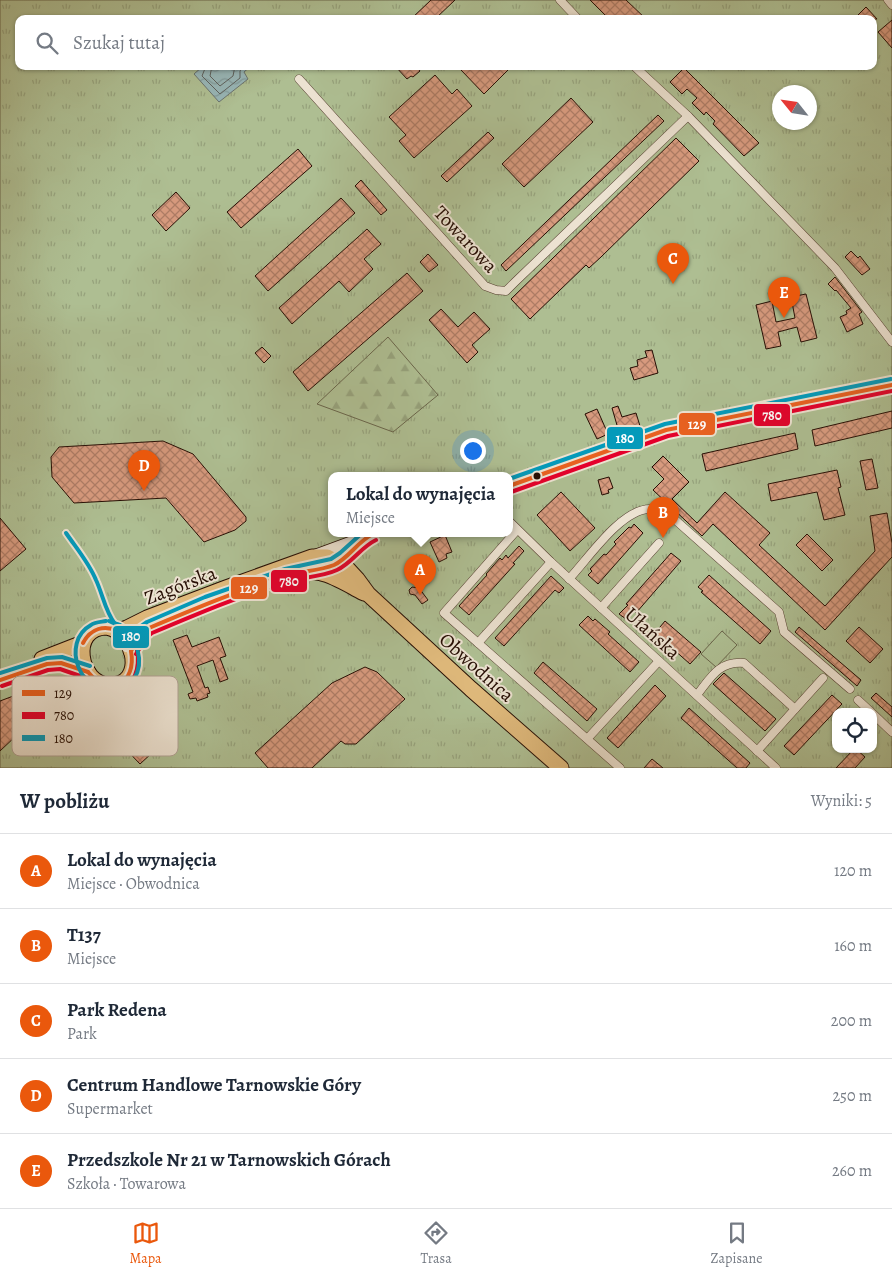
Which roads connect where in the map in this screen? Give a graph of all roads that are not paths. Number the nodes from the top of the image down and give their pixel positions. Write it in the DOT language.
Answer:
graph roads {
  1 [pos="560,0"];
  2 [pos="888,0"];
  3 [pos="892,5"];
  4 [pos="574,15"];
  5 [pos="638,70"];
  6 [pos="299,78"];
  7 [pos="688,116"];
  8 [pos="892,342"];
  9 [pos="892,385"];
  10 [pos="513,485"];
  11 [pos="513,526"];
  12 [pos="517,530"];
  13 [pos="513,534"];
  14 [pos="366,537"];
  15 [pos="510,537"];
  16 [pos="659,543"];
  17 [pos="348,548"];
  18 [pos="551,562"];
  19 [pos="311,564"];
  20 [pos="336,566"];
  21 [pos="352,572"];
  22 [pos="569,579"];
  23 [pos="368,594"];
  24 [pos="601,608"];
  25 [pos="119,631"];
  26 [pos="83,643"];
  27 [pos="478,643"];
  28 [pos="131,651"];
  29 [pos="659,661"];
  30 [pos="88,672"];
  31 [pos="0,673"];
  32 [pos="92,676"];
  33 [pos="129,676"];
  34 [pos="823,678"];
  35 [pos="0,680"];
  36 [pos="850,689"];
  37 [pos="697,695"];
  38 [pos="858,700"];
  39 [pos="795,708"];
  40 [pos="867,708"];
  41 [pos="877,718"];
  42 [pos="892,732"];
  43 [pos="588,738"];
  44 [pos="757,750"];
  45 [pos="768,761"];
  46 [pos="561,768"];
  47 [pos="620,768"];
  48 [pos="762,768"];
  49 [pos="776,768"];
  1 -- 4 [label="street"];
  2 -- 3 [label="street"];
  5 -- 7 [label="street"];
  6 -- 7 [label="street, Towarowa"];
  7 -- 8 [label="street"];
  9 -- 10 [label="street"];
  11 -- 12 [label="street, Ułańska"];
  12 -- 13 [label="street"];
  12 -- 18 [label="street, Ułańska"];
  14 -- 17 [label="street"];
  15 -- 27 [label="street"];
  16 -- 24 [label="street"];
  17 -- 19 [label="street"];
  17 -- 20 [label="street"];
  17 -- 21 [label="street"];
  18 -- 22 [label="street, Ułańska"];
  18 -- 27 [label="street"];
  19 -- 20 [label="highway, Obwodnica"];
  19 -- 25 [label="highway, Zagórska"];
  19 -- 28 [label="highway, Zagórska"];
  20 -- 21 [label="highway, Obwodnica"];
  20 -- 23 [label="highway, Obwodnica"];
  21 -- 23 [label="highway, Obwodnica"];
  22 -- 24 [label="street, Ułańska"];
  22 -- 36 [label="street"];
  23 -- 46 [label="highway, Obwodnica"];
  24 -- 29 [label="street, Ułańska"];
  25 -- 26 [label="highway"];
  25 -- 28 [label="highway"];
  26 -- 30 [label="highway"];
  26 -- 31 [label="highway"];
  27 -- 43 [label="street"];
  28 -- 33 [label="highway"];
  29 -- 37 [label="street, Ułańska"];
  29 -- 43 [label="street"];
  30 -- 32 [label="highway"];
  30 -- 35 [label="highway"];
  34 -- 39 [label="street"];
  37 -- 39 [label="street"];
  37 -- 44 [label="street, Ułańska"];
  38 -- 40 [label="street"];
  39 -- 44 [label="street"];
  41 -- 42 [label="street"];
  43 -- 47 [label="street"];
  44 -- 45 [label="street, Ułańska"];
  45 -- 48 [label="street"];
  45 -- 49 [label="street, Ułańska"];
}
